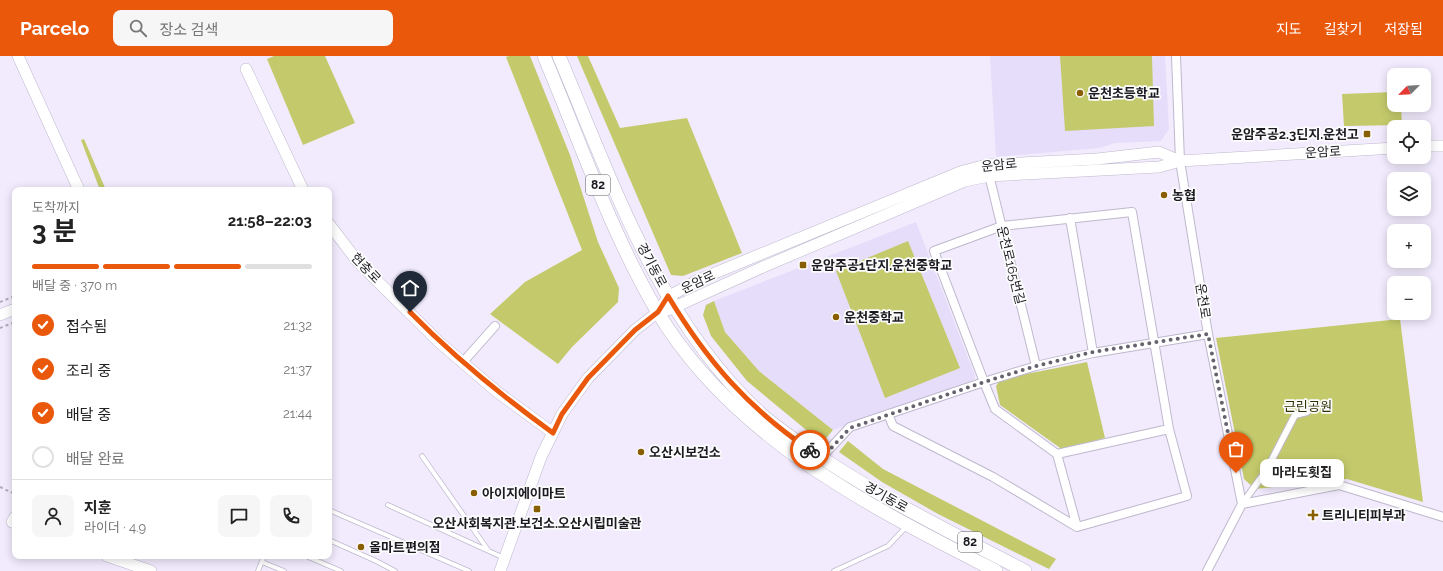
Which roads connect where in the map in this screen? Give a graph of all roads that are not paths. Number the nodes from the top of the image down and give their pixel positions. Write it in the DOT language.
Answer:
graph roads {
  1 [pos="18,56"];
  2 [pos="544,56"];
  3 [pos="559,56"];
  4 [pos="1176,56"];
  5 [pos="246,69"];
  6 [pos="1431,146"];
  7 [pos="1443,146"];
  8 [pos="1387,148"];
  9 [pos="1180,161"];
  10 [pos="988,170"];
  11 [pos="78,187"];
  12 [pos="302,187"];
  13 [pos="1070,218"];
  14 [pos="1002,226"];
  15 [pos="332,228"];
  16 [pos="672,302"];
  17 [pos="12,310"];
  18 [pos="658,312"];
  19 [pos="0,315"];
  20 [pos="495,326"];
  21 [pos="1208,334"];
  22 [pos="1155,342"];
  23 [pos="1093,352"];
  24 [pos="463,362"];
  25 [pos="1036,366"];
  26 [pos="984,382"];
  27 [pos="1308,412"];
  28 [pos="888,414"];
  29 [pos="1169,429"];
  30 [pos="553,433"];
  31 [pos="1057,454"];
  32 [pos="422,456"];
  33 [pos="822,458"];
  34 [pos="1242,504"];
  35 [pos="388,505"];
  36 [pos="332,511"];
  37 [pos="916,514"];
  38 [pos="1443,517"];
  39 [pos="908,526"];
  40 [pos="1077,527"];
  41 [pos="332,541"];
  42 [pos="488,550"];
  43 [pos="505,558"];
  44 [pos="116,559"];
  45 [pos="263,559"];
  46 [pos="313,559"];
  47 [pos="262,562"];
  48 [pos="152,571"];
  49 [pos="258,571"];
  50 [pos="284,571"];
  51 [pos="341,571"];
  52 [pos="395,571"];
  53 [pos="469,571"];
  54 [pos="500,571"];
  55 [pos="834,571"];
  56 [pos="996,571"];
  57 [pos="1025,571"];
  58 [pos="1207,571"];
  1 -- 11 [label="street"];
  2 -- 18 [label="main road, 경기동로 / 82"];
  3 -- 16 [label="main road, 경기동로 / 82"];
  4 -- 9 [label="street, 운천로"];
  5 -- 12 [label="street"];
  6 -- 7 [label="street"];
  8 -- 9 [label="street, 운암로"];
  9 -- 10 [label="street, 운암로"];
  9 -- 21 [label="street, 운천로"];
  10 -- 14 [label="street, 운천로165번길"];
  10 -- 16 [label="street, 운암로"];
  13 -- 14 [label="street"];
  13 -- 22 [label="street"];
  13 -- 23 [label="street"];
  14 -- 25 [label="street, 운천로165번길"];
  14 -- 26 [label="street"];
  15 -- 24 [label="street, 현충로"];
  16 -- 18 [label="street, 운암로"];
  16 -- 33 [label="main road, 경기동로 / 82"];
  17 -- 19 [label="street"];
  18 -- 30 [label="street"];
  18 -- 39 [label="main road, 경기동로 / 82"];
  20 -- 24 [label="street"];
  21 -- 22 [label="street"];
  21 -- 34 [label="street, 운천로"];
  22 -- 23 [label="street"];
  22 -- 29 [label="street"];
  23 -- 25 [label="street"];
  24 -- 30 [label="street, 현충로"];
  25 -- 26 [label="street"];
  26 -- 28 [label="street"];
  26 -- 31 [label="street"];
  27 -- 34 [label="street"];
  28 -- 33 [label="street"];
  28 -- 40 [label="street"];
  29 -- 31 [label="street"];
  29 -- 40 [label="street"];
  30 -- 43 [label="street"];
  31 -- 40 [label="street"];
  32 -- 42 [label="lane"];
  33 -- 37 [label="main road, 경기동로 / 82"];
  34 -- 38 [label="street"];
  34 -- 58 [label="street"];
  35 -- 42 [label="lane"];
  36 -- 53 [label="lane"];
  37 -- 39 [label="lane"];
  37 -- 57 [label="main road, 경기동로 / 82"];
  39 -- 55 [label="lane"];
  39 -- 56 [label="main road, 경기동로 / 82"];
  41 -- 52 [label="lane"];
  42 -- 43 [label="lane"];
  43 -- 54 [label="street"];
  44 -- 48 [label="street"];
  45 -- 47 [label="lane"];
  46 -- 51 [label="lane"];
  47 -- 49 [label="lane"];
  47 -- 50 [label="lane"];
}
